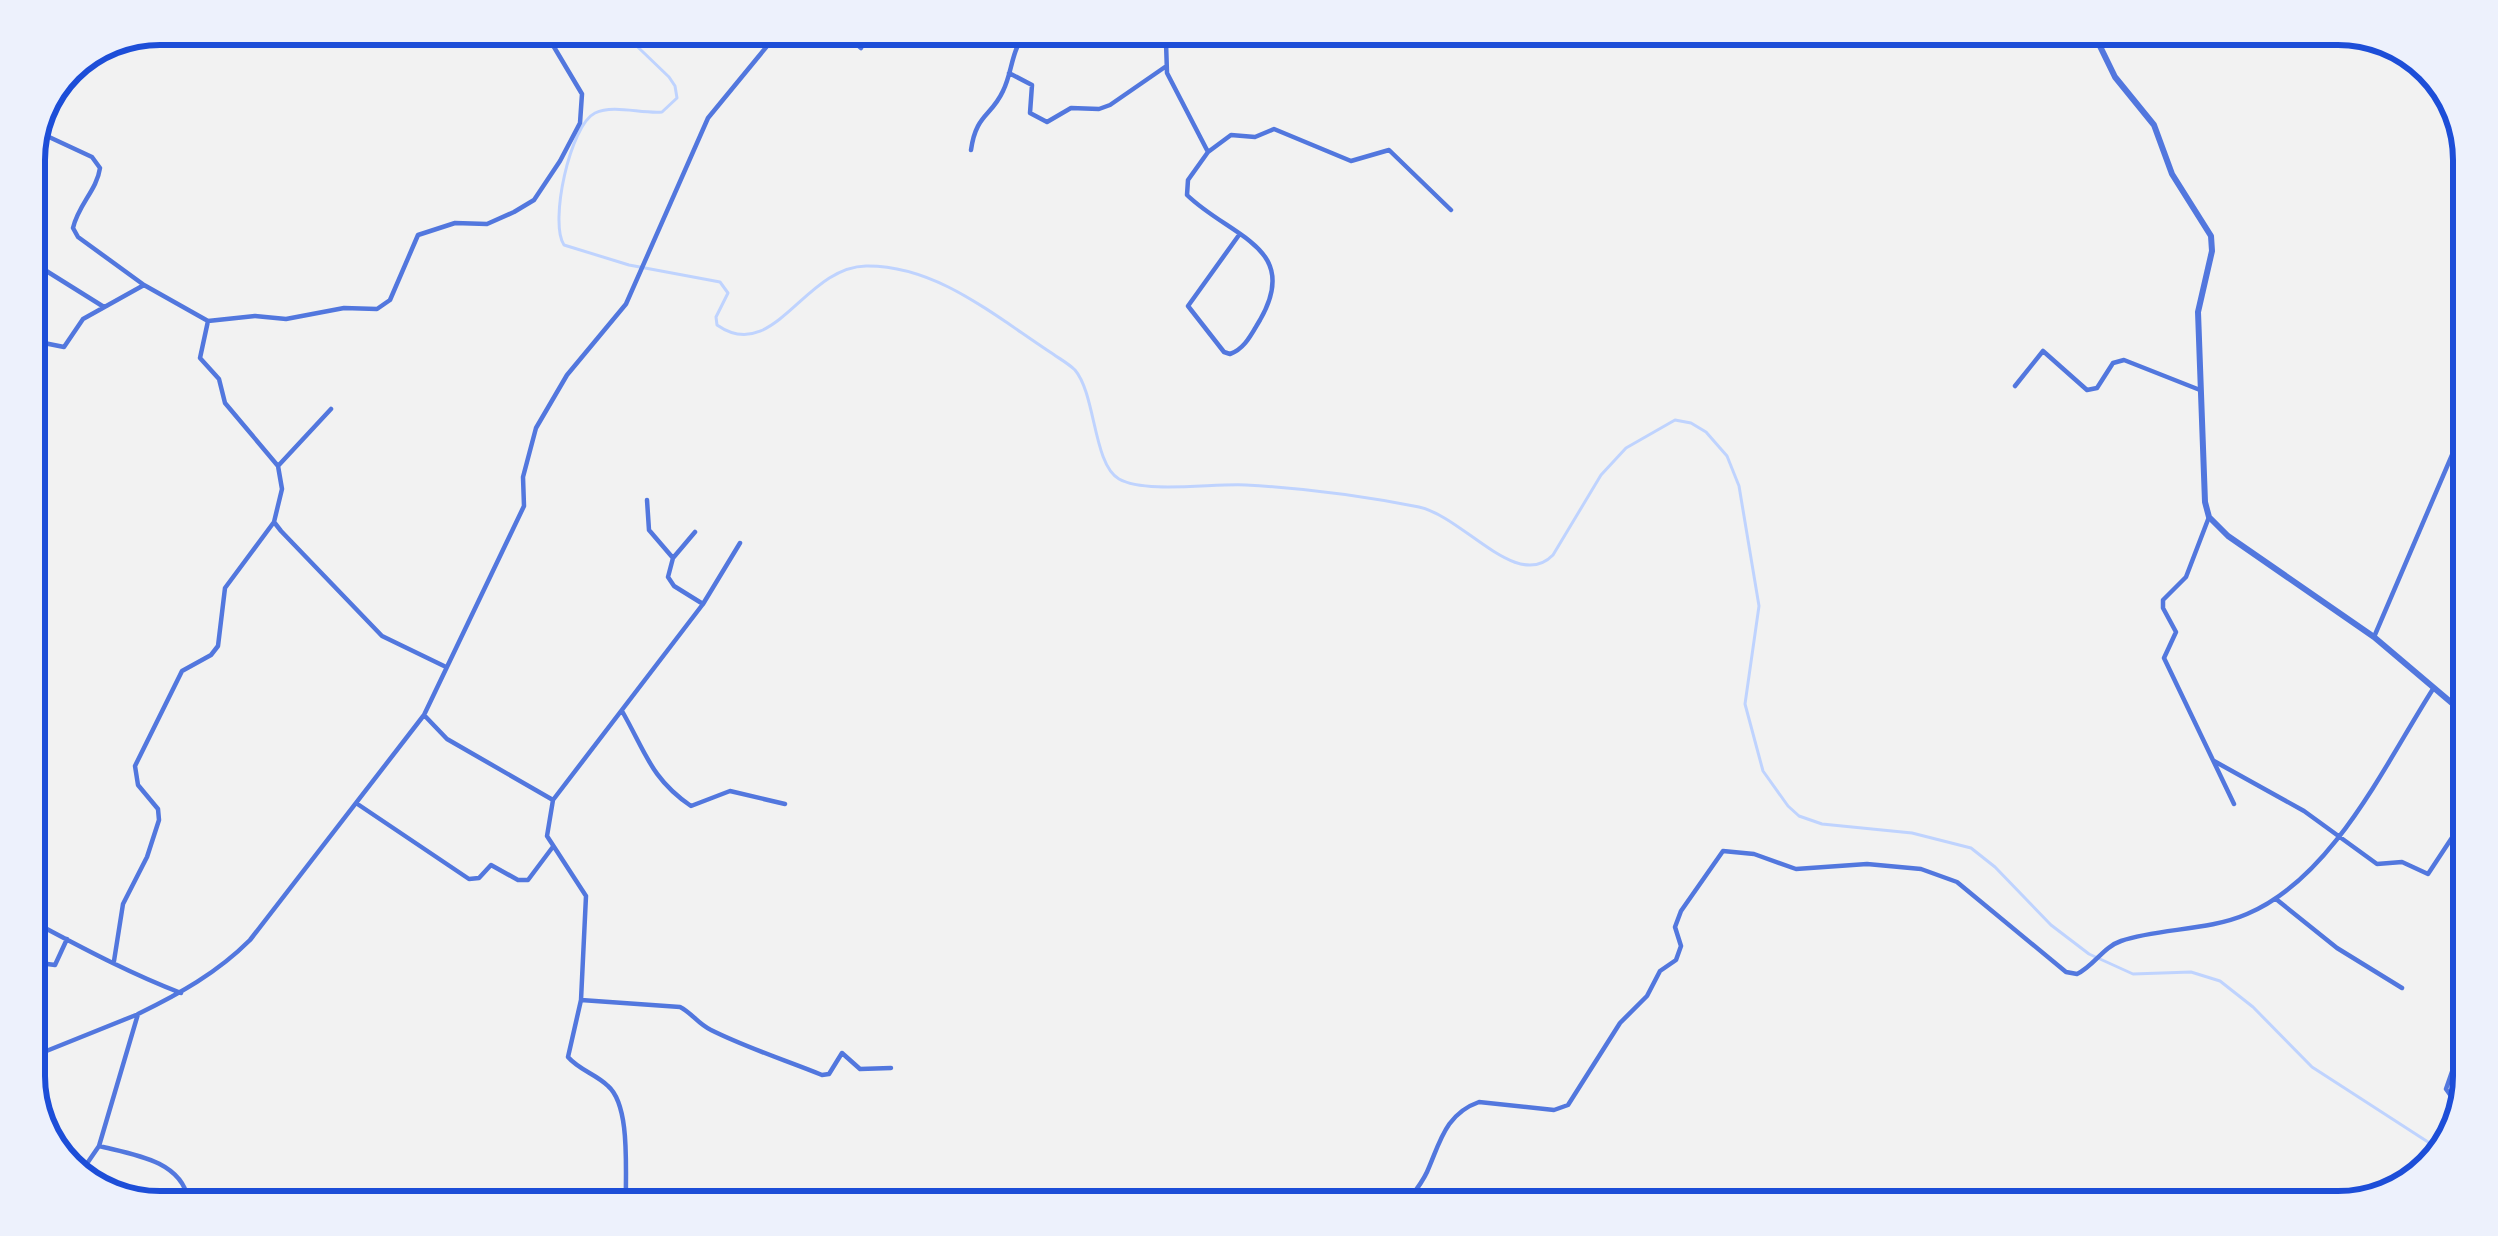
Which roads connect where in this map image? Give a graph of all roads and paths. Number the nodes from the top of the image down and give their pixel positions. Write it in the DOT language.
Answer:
graph roads {
  1 [pos="552,45"];
  2 [pos="768,45"];
  3 [pos="858,45"];
  4 [pos="1017,45"];
  5 [pos="1167,45"];
  6 [pos="2100,45"];
  7 [pos="861,48"];
  8 [pos="1165,67"];
  9 [pos="1009,73"];
  10 [pos="48,136"];
  11 [pos="971,150"];
  12 [pos="1208,152"];
  13 [pos="1451,210"];
  14 [pos="1239,235"];
  15 [pos="45,270"];
  16 [pos="144,285"];
  17 [pos="104,307"];
  18 [pos="208,321"];
  19 [pos="45,343"];
  20 [pos="2015,386"];
  21 [pos="2200,390"];
  22 [pos="331,410"];
  23 [pos="2453,453"];
  24 [pos="278,466"];
  25 [pos="647,500"];
  26 [pos="2209,517"];
  27 [pos="274,522"];
  28 [pos="695,532"];
  29 [pos="740,543"];
  30 [pos="673,558"];
  31 [pos="703,604"];
  32 [pos="2374,637"];
  33 [pos="446,667"];
  34 [pos="2433,689"];
  35 [pos="2453,705"];
  36 [pos="622,711"];
  37 [pos="424,715"];
  38 [pos="2214,761"];
  39 [pos="553,800"];
  40 [pos="356,803"];
  41 [pos="785,804"];
  42 [pos="2234,804"];
  43 [pos="2339,835"];
  44 [pos="2453,836"];
  45 [pos="553,847"];
  46 [pos="2276,899"];
  47 [pos="45,928"];
  48 [pos="67,938"];
  49 [pos="114,961"];
  50 [pos="45,964"];
  51 [pos="2402,988"];
  52 [pos="181,993"];
  53 [pos="581,1000"];
  54 [pos="138,1014"];
  55 [pos="45,1052"];
  56 [pos="891,1068"];
  57 [pos="99,1146"];
  58 [pos="86,1165"];
  59 [pos="185,1191"];
  60 [pos="625,1191"];
  61 [pos="1416,1191"];
  1 -- 18 [label="street"];
  2 -- 33 [label="street"];
  3 -- 7 [label="street"];
  4 -- 9 [label="street"];
  5 -- 8 [label="street"];
  6 -- 21 [label="street"];
  8 -- 9 [label="street"];
  8 -- 12 [label="street"];
  9 -- 11 [label="street"];
  10 -- 16 [label="street"];
  12 -- 13 [label="street"];
  12 -- 14 [label="street"];
  14 -- 14 [label="street"];
  15 -- 17 [label="street"];
  16 -- 17 [label="street"];
  16 -- 18 [label="street"];
  17 -- 19 [label="street"];
  18 -- 24 [label="street"];
  20 -- 21 [label="street"];
  21 -- 26 [label="street"];
  22 -- 24 [label="street"];
  23 -- 32 [label="street"];
  24 -- 27 [label="street"];
  25 -- 30 [label="street"];
  26 -- 32 [label="street"];
  26 -- 38 [label="street"];
  27 -- 33 [label="street"];
  27 -- 49 [label="street"];
  28 -- 30 [label="street"];
  29 -- 31 [label="street"];
  30 -- 31 [label="street"];
  31 -- 36 [label="street"];
  32 -- 34 [label="street"];
  33 -- 37 [label="street"];
  34 -- 35 [label="street"];
  34 -- 43 [label="street"];
  36 -- 39 [label="street"];
  36 -- 41 [label="street"];
  37 -- 39 [label="street"];
  37 -- 40 [label="street"];
  38 -- 42 [label="street"];
  38 -- 43 [label="street"];
  39 -- 45 [label="street"];
  40 -- 45 [label="street"];
  40 -- 52 [label="street"];
  43 -- 44 [label="street"];
  43 -- 46 [label="street"];
  45 -- 53 [label="street"];
  46 -- 51 [label="street"];
  46 -- 61 [label="street"];
  47 -- 48 [label="street"];
  48 -- 49 [label="street"];
  48 -- 50 [label="street"];
  49 -- 52 [label="street"];
  52 -- 54 [label="street"];
  53 -- 56 [label="street"];
  53 -- 60 [label="street"];
  54 -- 55 [label="street"];
  54 -- 57 [label="street"];
  57 -- 58 [label="street"];
  57 -- 59 [label="street"];
}
